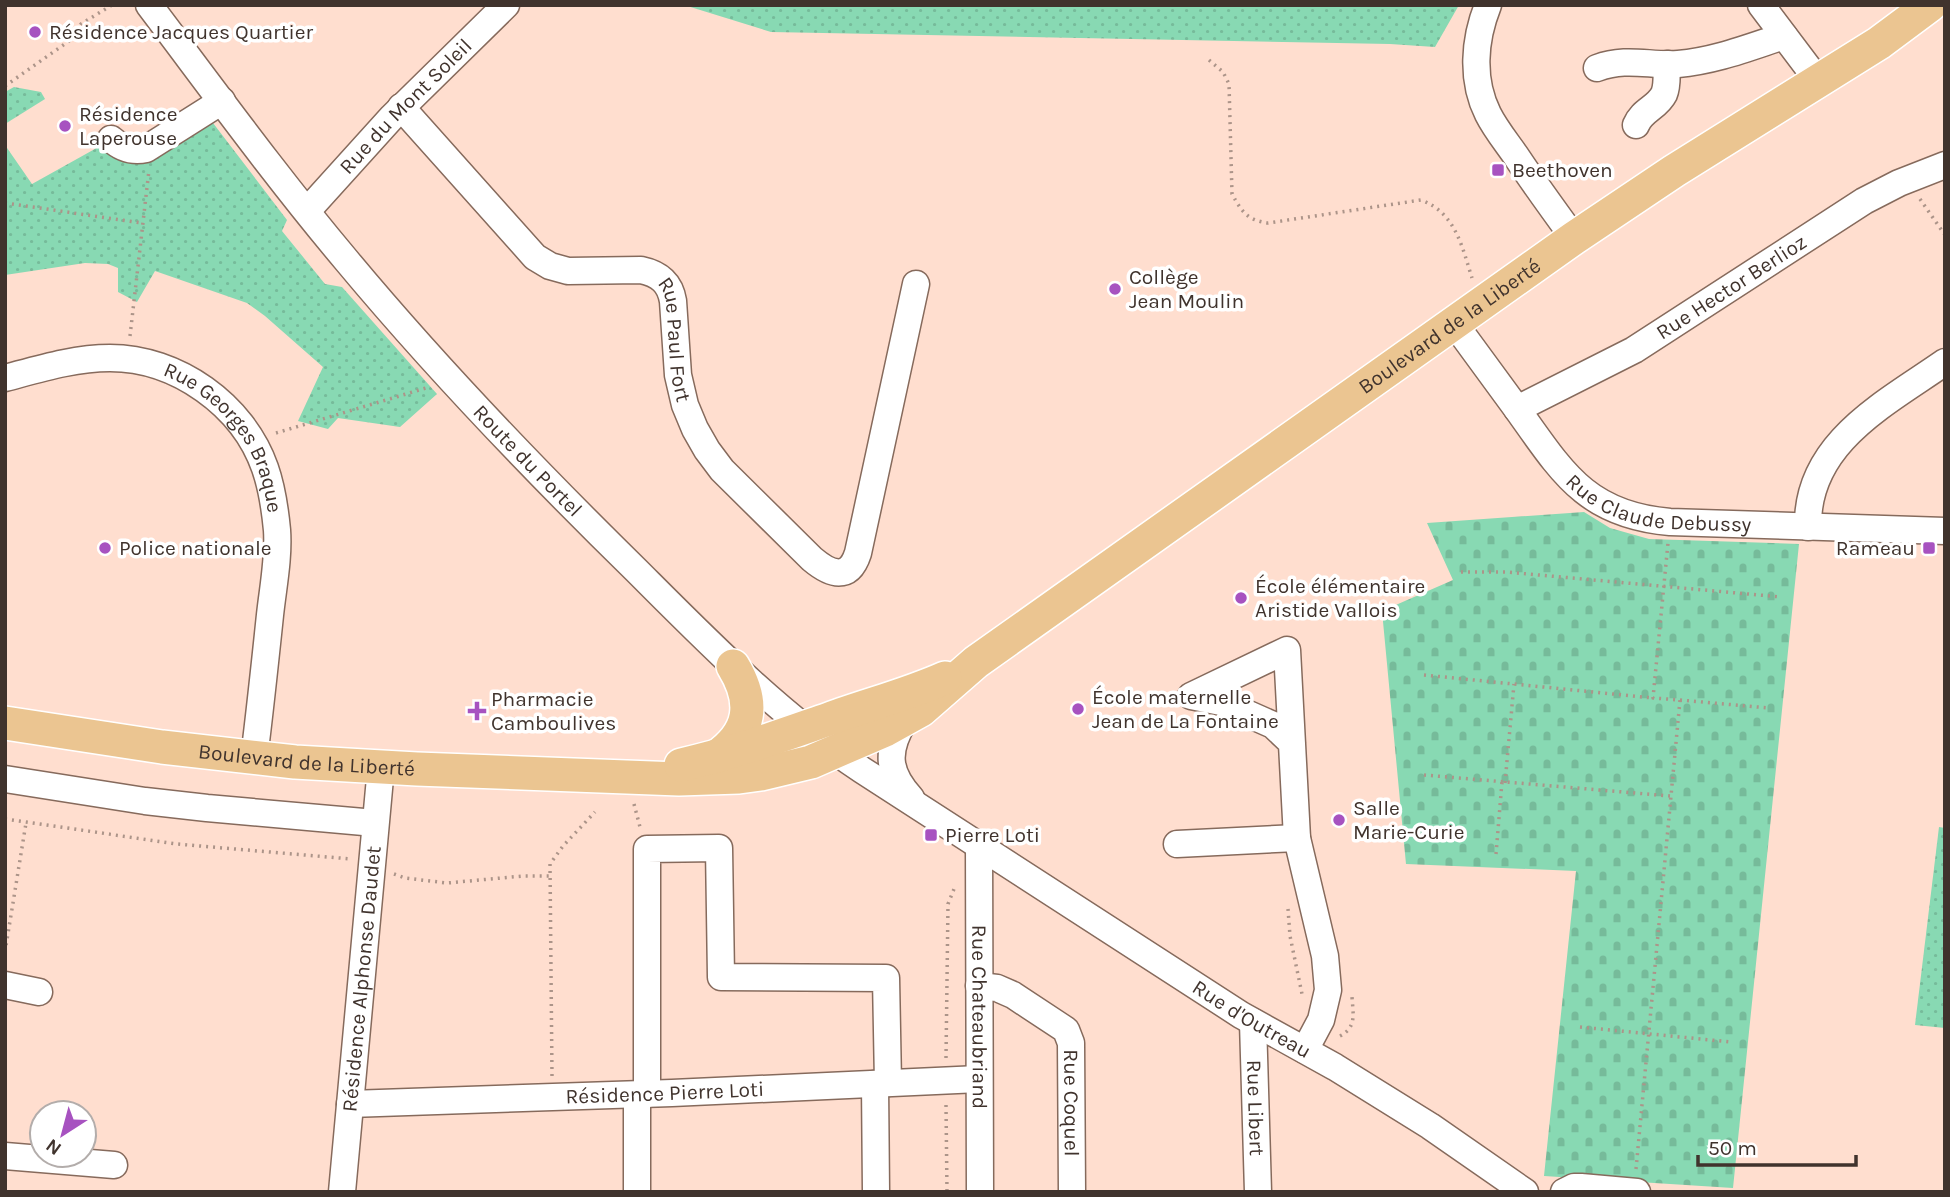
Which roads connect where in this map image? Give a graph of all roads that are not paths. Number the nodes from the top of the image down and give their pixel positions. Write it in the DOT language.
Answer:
graph roads {
  1 [pos="149,5"];
  2 [pos="506,5"];
  3 [pos="1488,5"];
  4 [pos="1761,5"];
  5 [pos="1930,5"];
  6 [pos="1784,36"];
  7 [pos="1667,64"];
  8 [pos="1597,68"];
  9 [pos="1819,82"];
  10 [pos="222,101"];
  11 [pos="401,107"];
  12 [pos="1636,125"];
  13 [pos="111,139"];
  14 [pos="1945,165"];
  15 [pos="307,211"];
  16 [pos="1574,238"];
  17 [pos="916,284"];
  18 [pos="1454,323"];
  19 [pos="1945,362"];
  20 [pos="5,378"];
  21 [pos="1517,409"];
  22 [pos="1808,527"];
  23 [pos="1945,531"];
  24 [pos="976,663"];
  25 [pos="733,666"];
  26 [pos="942,679"];
  27 [pos="904,721"];
  28 [pos="5,723"];
  29 [pos="789,723"];
  30 [pos="1293,743"];
  31 [pos="848,746"];
  32 [pos="254,758"];
  33 [pos="381,767"];
  34 [pos="712,767"];
  35 [pos="5,779"];
  36 [pos="916,805"];
  37 [pos="375,823"];
  38 [pos="1297,838"];
  39 [pos="979,844"];
  40 [pos="1177,844"];
  41 [pos="5,985"];
  42 [pos="979,986"];
  43 [pos="39,992"];
  44 [pos="1253,1023"];
  45 [pos="1305,1050"];
  46 [pos="979,1079"];
  47 [pos="881,1084"];
  48 [pos="642,1094"];
  49 [pos="350,1104"];
  50 [pos="5,1156"];
  51 [pos="114,1166"];
  52 [pos="342,1192"];
  53 [pos="637,1192"];
  54 [pos="876,1192"];
  55 [pos="981,1192"];
  56 [pos="1072,1192"];
  57 [pos="1258,1192"];
  58 [pos="1525,1192"];
  59 [pos="1564,1192"];
  60 [pos="1635,1192"];
  1 -- 10 [label="street, Route du Portel"];
  2 -- 11 [label="street, Rue du Mont Soleil"];
  3 -- 16 [label="street"];
  4 -- 6 [label="street"];
  5 -- 9 [label="main road, Boulevard de la Liberté"];
  6 -- 7 [label="street"];
  6 -- 9 [label="street"];
  7 -- 8 [label="street"];
  7 -- 12 [label="street"];
  9 -- 16 [label="main road, Boulevard de la Liberté"];
  10 -- 13 [label="street"];
  10 -- 15 [label="street, Route du Portel"];
  11 -- 15 [label="street, Rue du Mont Soleil"];
  11 -- 17 [label="street, Rue Paul Fort"];
  14 -- 21 [label="street, Rue Hector Berlioz"];
  15 -- 25 [label="street, Route du Portel"];
  16 -- 18 [label="main road, Boulevard de la Liberté"];
  18 -- 21 [label="street, Rue Claude Debussy"];
  18 -- 24 [label="main road, Boulevard de la Liberté"];
  19 -- 22 [label="street"];
  20 -- 32 [label="street, Rue Georges Braque"];
  21 -- 22 [label="street, Rue Claude Debussy"];
  22 -- 23 [label="street, Rue Claude Debussy"];
  24 -- 26 [label="main road, Boulevard de la Liberté"];
  24 -- 27 [label="main road, Boulevard de la Liberté"];
  25 -- 29 [label="street, Route du Portel"];
  25 -- 34 [label="main road"];
  26 -- 29 [label="main road, Boulevard de la Liberté"];
  26 -- 31 [label="street"];
  27 -- 31 [label="main road, Boulevard de la Liberté"];
  27 -- 36 [label="street"];
  28 -- 32 [label="main road, Boulevard de la Liberté"];
  29 -- 31 [label="street, Route du Portel"];
  29 -- 34 [label="main road"];
  30 -- 38 [label="street"];
  31 -- 34 [label="main road, Boulevard de la Liberté"];
  31 -- 36 [label="street, Route du Portel"];
  32 -- 33 [label="main road, Boulevard de la Liberté"];
  33 -- 34 [label="main road, Boulevard de la Liberté"];
  33 -- 37 [label="street, Résidence Alphonse Daudet"];
  35 -- 37 [label="street"];
  36 -- 39 [label="street, Route du Portel"];
  37 -- 49 [label="street, Résidence Alphonse Daudet"];
  38 -- 40 [label="street"];
  38 -- 45 [label="street"];
  39 -- 42 [label="street, Rue Chateaubriand"];
  39 -- 44 [label="street, Rue d'Outreau"];
  41 -- 43 [label="street"];
  42 -- 46 [label="street, Rue Chateaubriand"];
  42 -- 56 [label="street, Rue Coquel"];
  44 -- 45 [label="street, Rue d'Outreau"];
  44 -- 57 [label="street, Rue Libert"];
  45 -- 58 [label="street, Rue d'Outreau"];
  46 -- 47 [label="street, Résidence Pierre Loti"];
  46 -- 55 [label="street, Rue Chateaubriand"];
  47 -- 48 [label="street, Résidence Pierre Loti"];
  47 -- 48 [label="street"];
  47 -- 54 [label="street"];
  48 -- 49 [label="street, Résidence Pierre Loti"];
  48 -- 53 [label="street"];
  49 -- 52 [label="street, Résidence Alphonse Daudet"];
  50 -- 51 [label="street"];
  59 -- 60 [label="street"];
}
